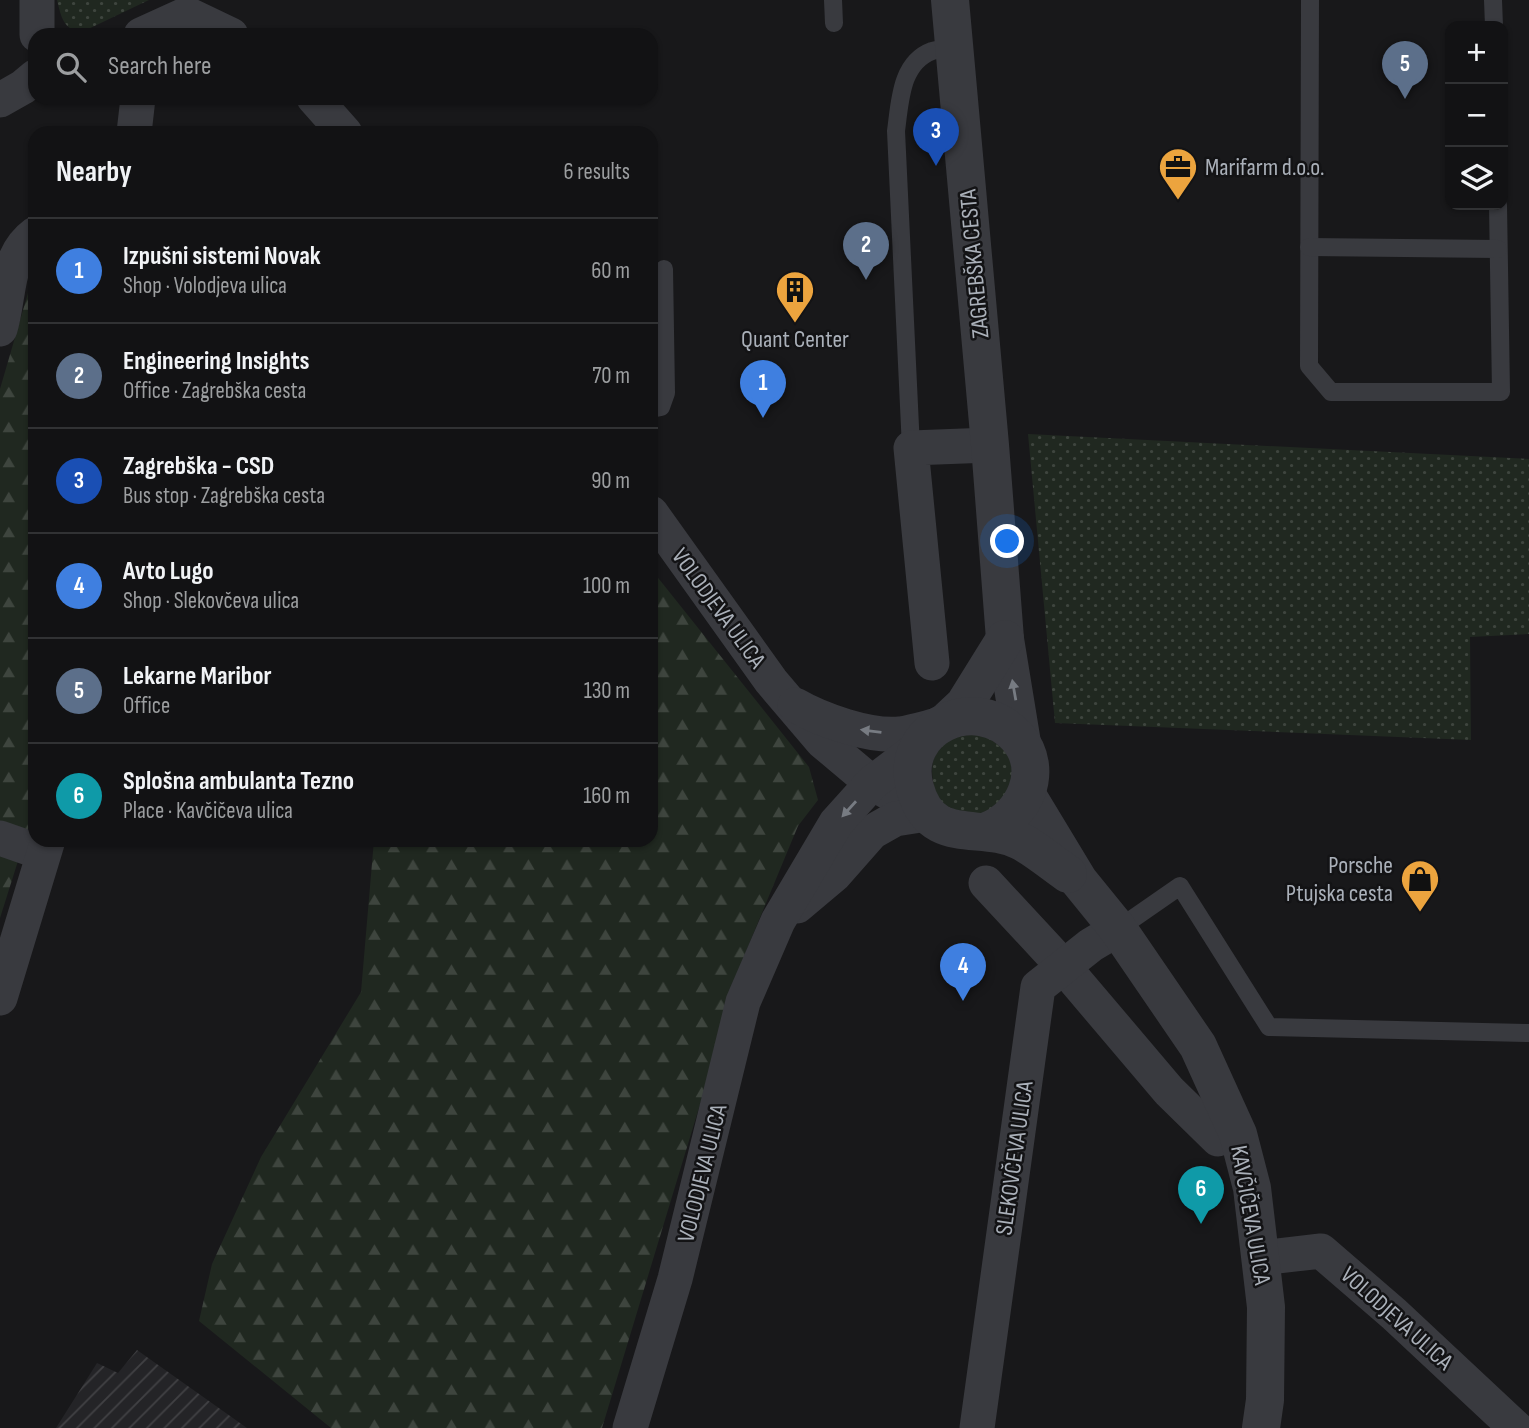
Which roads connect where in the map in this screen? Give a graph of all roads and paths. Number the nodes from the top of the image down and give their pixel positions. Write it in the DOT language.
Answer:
graph roads {
  1 [pos="37,0"];
  2 [pos="834,0"];
  3 [pos="950,0"];
  4 [pos="1310,0"];
  5 [pos="1493,0"];
  6 [pos="179,7"];
  7 [pos="1494,21"];
  8 [pos="834,23"];
  9 [pos="37,28"];
  10 [pos="153,28"];
  11 [pos="218,28"];
  12 [pos="955,49"];
  13 [pos="28,83"];
  14 [pos="0,100"];
  15 [pos="137,105"];
  16 [pos="320,105"];
  17 [pos="135,126"];
  18 [pos="339,126"];
  19 [pos="1497,210"];
  20 [pos="28,240"];
  21 [pos="1309,247"];
  22 [pos="1499,249"];
  23 [pos="664,269"];
  24 [pos="0,329"];
  25 [pos="658,408"];
  26 [pos="990,445"];
  27 [pos="911,448"];
  28 [pos="658,523"];
  29 [pos="1004,639"];
  30 [pos="932,663"];
  31 [pos="789,702"];
  32 [pos="935,731"];
  33 [pos="1022,743"];
  34 [pos="872,783"];
  35 [pos="1027,795"];
  36 [pos="927,814"];
  37 [pos="987,831"];
  38 [pos="0,838"];
  39 [pos="28,844"];
  40 [pos="45,847"];
  41 [pos="1079,881"];
  42 [pos="986,883"];
  43 [pos="778,921"];
  44 [pos="1118,929"];
  45 [pos="1063,966"];
  46 [pos="0,998"];
  47 [pos="1529,1033"];
  48 [pos="1218,1139"];
  49 [pos="1261,1258"];
  50 [pos="630,1428"];
  51 [pos="977,1428"];
  52 [pos="1261,1428"];
  53 [pos="1516,1428"];
  1 -- 9 [label="street"];
  2 -- 8 [label="lane"];
  3 -- 12 [label="street, ZAGREBŠKA CESTA"];
  4 -- 21 [label="lane"];
  5 -- 7 [label="lane"];
  6 -- 10 [label="street"];
  6 -- 11 [label="street"];
  12 -- 26 [label="street, ZAGREBŠKA CESTA"];
  12 -- 27 [label="lane"];
  13 -- 14 [label="street"];
  15 -- 17 [label="street"];
  16 -- 18 [label="street"];
  19 -- 22 [label="lane"];
  20 -- 24 [label="street"];
  21 -- 22 [label="lane"];
  21 -- 22 [label="lane"];
  23 -- 25 [label="lane"];
  26 -- 27 [label="street"];
  26 -- 29 [label="street, ZAGREBŠKA CESTA"];
  27 -- 30 [label="street"];
  28 -- 31 [label="street, VOLODJEVA ULICA"];
  29 -- 32 [label="street"];
  33 -- 29 [label="street, ZAGREBŠKA CESTA, one-way"];
  32 -- 31 [label="street, VOLODJEVA ULICA, one-way"];
  31 -- 34 [label="street, VOLODJEVA ULICA"];
  32 -- 33 [label="street"];
  32 -- 34 [label="street, VOLODJEVA ULICA"];
  32 -- 36 [label="street"];
  33 -- 35 [label="street"];
  34 -- 36 [label="street, VOLODJEVA ULICA"];
  34 -- 43 [label="street, VOLODJEVA ULICA, one-way"];
  35 -- 37 [label="street"];
  35 -- 41 [label="street"];
  36 -- 37 [label="street"];
  36 -- 43 [label="street, VOLODJEVA ULICA"];
  37 -- 41 [label="street"];
  38 -- 39 [label="street"];
  40 -- 46 [label="street"];
  41 -- 44 [label="street, KAVČIČEVA ULICA"];
  42 -- 45 [label="street, KAVČIČEVA ULICA"];
  43 -- 50 [label="street, VOLODJEVA ULICA"];
  44 -- 45 [label="street, SLEKOVČEVA ULICA"];
  44 -- 47 [label="lane"];
  44 -- 49 [label="street, KAVČIČEVA ULICA"];
  45 -- 48 [label="street, KAVČIČEVA ULICA"];
  45 -- 51 [label="street, SLEKOVČEVA ULICA"];
  49 -- 52 [label="street, KAVČIČEVA ULICA"];
  49 -- 53 [label="street, VOLODJEVA ULICA"];
}
